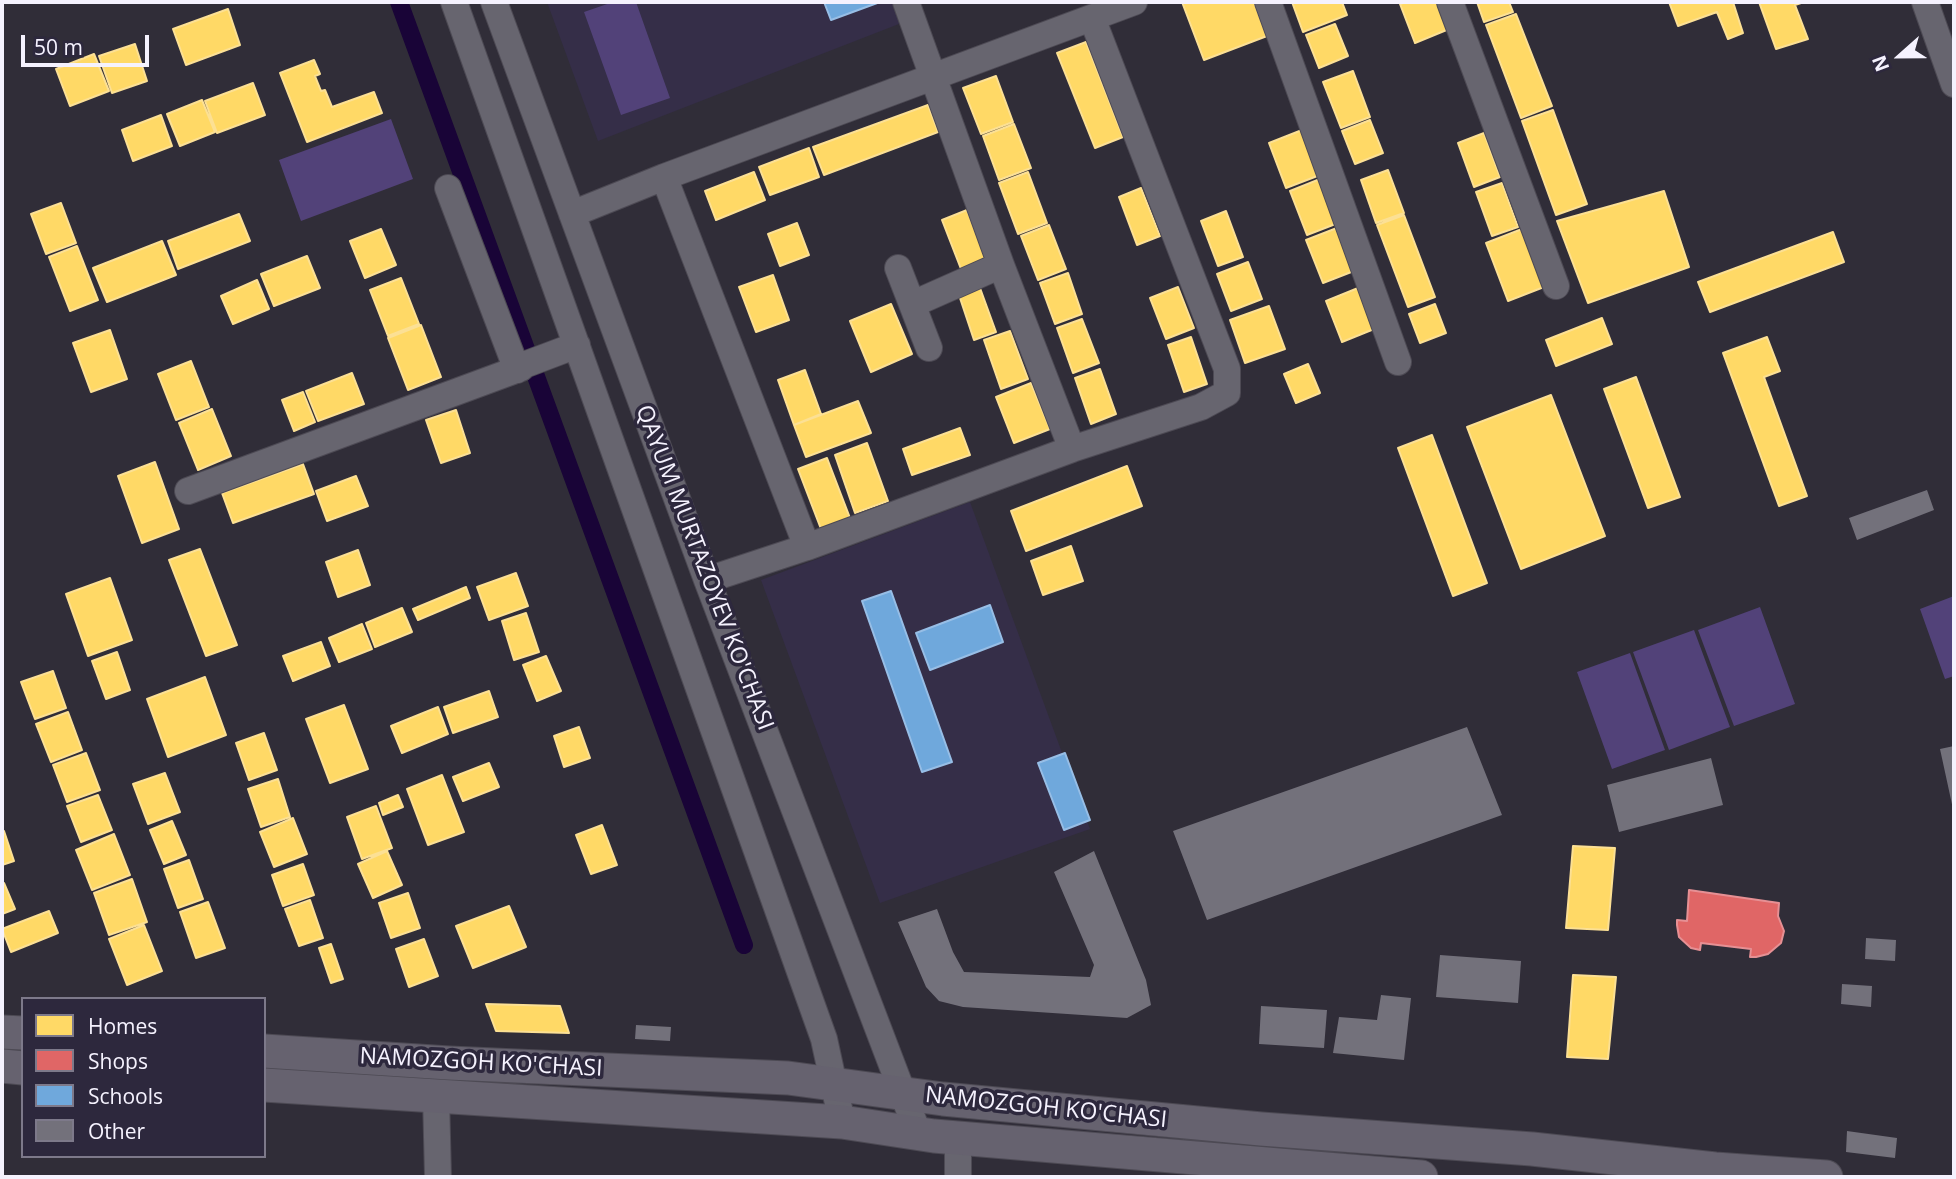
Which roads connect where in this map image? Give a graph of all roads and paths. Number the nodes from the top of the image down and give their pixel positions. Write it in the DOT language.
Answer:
graph roads {
  1 [pos="453,2"];
  2 [pos="494,2"];
  3 [pos="906,2"];
  4 [pos="1134,2"];
  5 [pos="1268,2"];
  6 [pos="1450,2"];
  7 [pos="1925,2"];
  8 [pos="1092,18"];
  9 [pos="934,77"];
  10 [pos="1954,84"];
  11 [pos="664,177"];
  12 [pos="561,185"];
  13 [pos="448,188"];
  14 [pos="523,199"];
  15 [pos="572,214"];
  16 [pos="1001,265"];
  17 [pos="898,268"];
  18 [pos="1556,286"];
  19 [pos="913,304"];
  20 [pos="577,345"];
  21 [pos="929,348"];
  22 [pos="1398,362"];
  23 [pos="527,365"];
  24 [pos="1072,449"];
  25 [pos="188,491"];
  26 [pos="807,547"];
  27 [pos="707,580"];
  28 [pos="2,1032"];
  29 [pos="21,1033"];
  30 [pos="266,1051"];
  31 [pos="2,1066"];
  32 [pos="21,1068"];
  33 [pos="266,1085"];
  34 [pos="833,1085"];
  35 [pos="904,1094"];
  36 [pos="436,1096"];
  37 [pos="842,1122"];
  38 [pos="918,1133"];
  39 [pos="958,1139"];
  40 [pos="1278,1171"];
  41 [pos="439,1177"];
  42 [pos="958,1177"];
  43 [pos="1422,1177"];
  44 [pos="1826,1177"];
  1 -- 14 [label="street, QAYUM MURTAZOYEV KO'CHASI"];
  2 -- 12 [label="street, QAYUM MURTAZOYEV KO'CHASI"];
  3 -- 9 [label="street"];
  4 -- 8 [label="street"];
  5 -- 22 [label="street"];
  6 -- 18 [label="street"];
  7 -- 10 [label="street"];
  8 -- 9 [label="street"];
  8 -- 24 [label="street"];
  9 -- 11 [label="street"];
  9 -- 16 [label="street"];
  11 -- 15 [label="street"];
  11 -- 26 [label="street"];
  12 -- 14 [label="street"];
  12 -- 15 [label="street, QAYUM MURTAZOYEV KO'CHASI"];
  13 -- 23 [label="street"];
  14 -- 20 [label="street, QAYUM MURTAZOYEV KO'CHASI"];
  15 -- 27 [label="street, QAYUM MURTAZOYEV KO'CHASI"];
  16 -- 19 [label="street"];
  16 -- 24 [label="street"];
  17 -- 19 [label="street"];
  19 -- 21 [label="street"];
  20 -- 23 [label="street"];
  20 -- 34 [label="street, QAYUM MURTAZOYEV KO'CHASI"];
  23 -- 25 [label="street"];
  24 -- 26 [label="street"];
  26 -- 27 [label="street"];
  27 -- 35 [label="street, QAYUM MURTAZOYEV KO'CHASI"];
  28 -- 29 [label="main road"];
  30 -- 34 [label="main road, NAMOZGOH KO'CHASI"];
  31 -- 32 [label="main road"];
  33 -- 36 [label="main road, NAMOZGOH KO'CHASI"];
  34 -- 35 [label="main road, NAMOZGOH KO'CHASI"];
  34 -- 37 [label="street, QAYUM MURTAZOYEV KO'CHASI"];
  35 -- 38 [label="street, QAYUM MURTAZOYEV KO'CHASI"];
  35 -- 44 [label="main road, NAMOZGOH KO'CHASI"];
  36 -- 37 [label="main road, NAMOZGOH KO'CHASI"];
  36 -- 41 [label="street"];
  37 -- 38 [label="main road, NAMOZGOH KO'CHASI"];
  38 -- 39 [label="main road, NAMOZGOH KO'CHASI"];
  39 -- 40 [label="main road, NAMOZGOH KO'CHASI"];
  39 -- 42 [label="street"];
  40 -- 43 [label="main road, NAMOZGOH KO'CHASI"];
}
